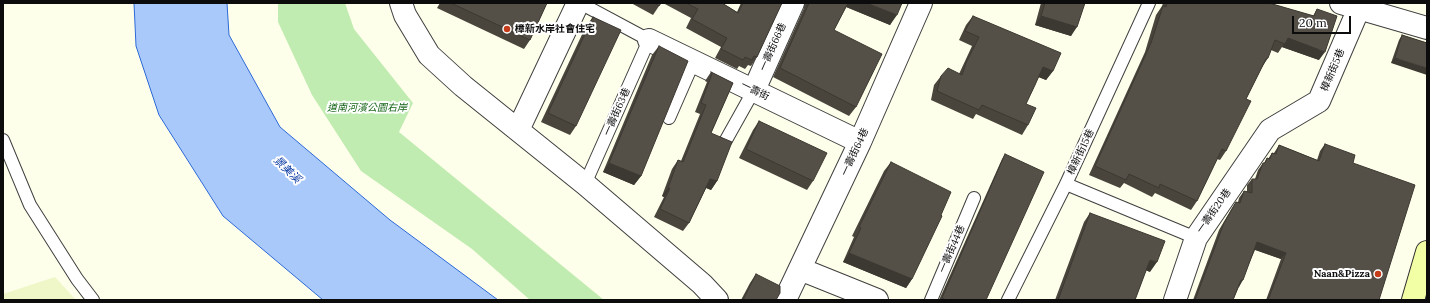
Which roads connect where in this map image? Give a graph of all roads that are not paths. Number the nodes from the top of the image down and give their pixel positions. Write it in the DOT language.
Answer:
graph roads {
  1 [pos="401,3"];
  2 [pos="579,3"];
  3 [pos="793,3"];
  4 [pos="921,3"];
  5 [pos="1150,3"];
  6 [pos="1350,6"];
  7 [pos="1427,28"];
  8 [pos="650,40"];
  9 [pos="694,61"];
  10 [pos="754,90"];
  11 [pos="668,118"];
  12 [pos="518,130"];
  13 [pos="1270,130"];
  14 [pos="3,140"];
  15 [pos="726,140"];
  16 [pos="860,142"];
  17 [pos="585,184"];
  18 [pos="1066,184"];
  19 [pos="974,198"];
  20 [pos="1196,238"];
  21 [pos="1427,252"];
  22 [pos="800,269"];
  23 [pos="93,300"];
  24 [pos="717,300"];
  25 [pos="785,300"];
  26 [pos="877,300"];
  27 [pos="931,300"];
  28 [pos="1008,300"];
  29 [pos="1175,300"];
  30 [pos="1413,300"];
  1 -- 12 [label="street"];
  2 -- 8 [label="lane"];
  2 -- 12 [label="street"];
  3 -- 10 [label="street, 一壽街66巷"];
  4 -- 16 [label="street, 一壽街64巷"];
  5 -- 18 [label="lane, 樟新街15巷"];
  6 -- 7 [label="street"];
  6 -- 13 [label="street, 樟新街5巷"];
  8 -- 9 [label="street, 一壽街"];
  8 -- 17 [label="lane, 一壽街63巷"];
  9 -- 10 [label="street, 一壽街"];
  9 -- 11 [label="lane"];
  10 -- 15 [label="lane"];
  10 -- 16 [label="street, 一壽街"];
  12 -- 17 [label="street"];
  13 -- 20 [label="street, 一壽街20巷"];
  14 -- 23 [label="lane"];
  16 -- 22 [label="street, 一壽街64巷"];
  17 -- 24 [label="street"];
  18 -- 20 [label="lane"];
  18 -- 28 [label="lane, 樟新街15巷"];
  19 -- 27 [label="lane, 一壽街44巷"];
  20 -- 29 [label="street, 一壽街20巷"];
  21 -- 30 [label="main road"];
  22 -- 25 [label="street, 一壽街64巷"];
  22 -- 26 [label="street"];
}
